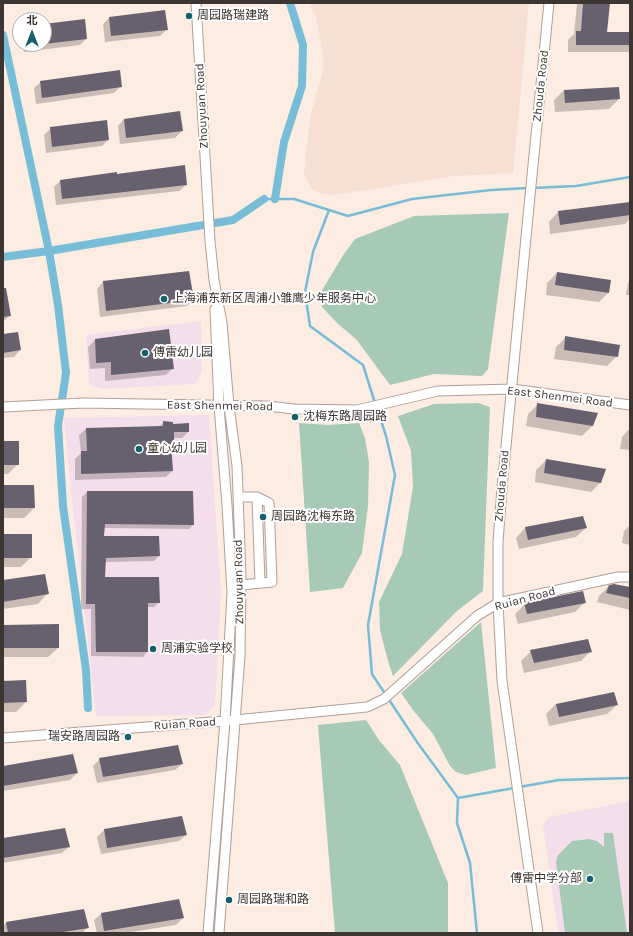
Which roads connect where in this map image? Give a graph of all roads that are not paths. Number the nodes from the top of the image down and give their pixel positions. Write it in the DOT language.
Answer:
graph roads {
  1 [pos="196,3"];
  2 [pos="549,3"];
  3 [pos="512,389"];
  4 [pos="630,405"];
  5 [pos="224,406"];
  6 [pos="3,407"];
  7 [pos="238,497"];
  8 [pos="630,577"];
  9 [pos="241,585"];
  10 [pos="498,603"];
  11 [pos="235,720"];
  12 [pos="225,721"];
  13 [pos="3,738"];
  14 [pos="208,933"];
  15 [pos="219,933"];
  16 [pos="538,933"];
  1 -- 5 [label="street, Zhouyuan Road"];
  2 -- 3 [label="street, Zhouda Road"];
  3 -- 4 [label="street, East Shenmei Road"];
  3 -- 5 [label="street, East Shenmei Road"];
  3 -- 10 [label="street, Zhouda Road"];
  5 -- 6 [label="street, East Shenmei Road"];
  5 -- 7 [label="street, Zhouyuan Road"];
  5 -- 12 [label="street, Zhouyuan Road"];
  7 -- 9 [label="street, Zhouyuan Road"];
  7 -- 9 [label="street"];
  8 -- 10 [label="street, Ruian Road"];
  9 -- 11 [label="street, Zhouyuan Road"];
  10 -- 11 [label="street, Ruian Road"];
  10 -- 16 [label="street, Zhouda Road"];
  11 -- 12 [label="street, Ruian Road"];
  11 -- 15 [label="street, Zhouyuan Road"];
  12 -- 13 [label="street, Ruian Road"];
  12 -- 14 [label="street, Zhouyuan Road"];
}
